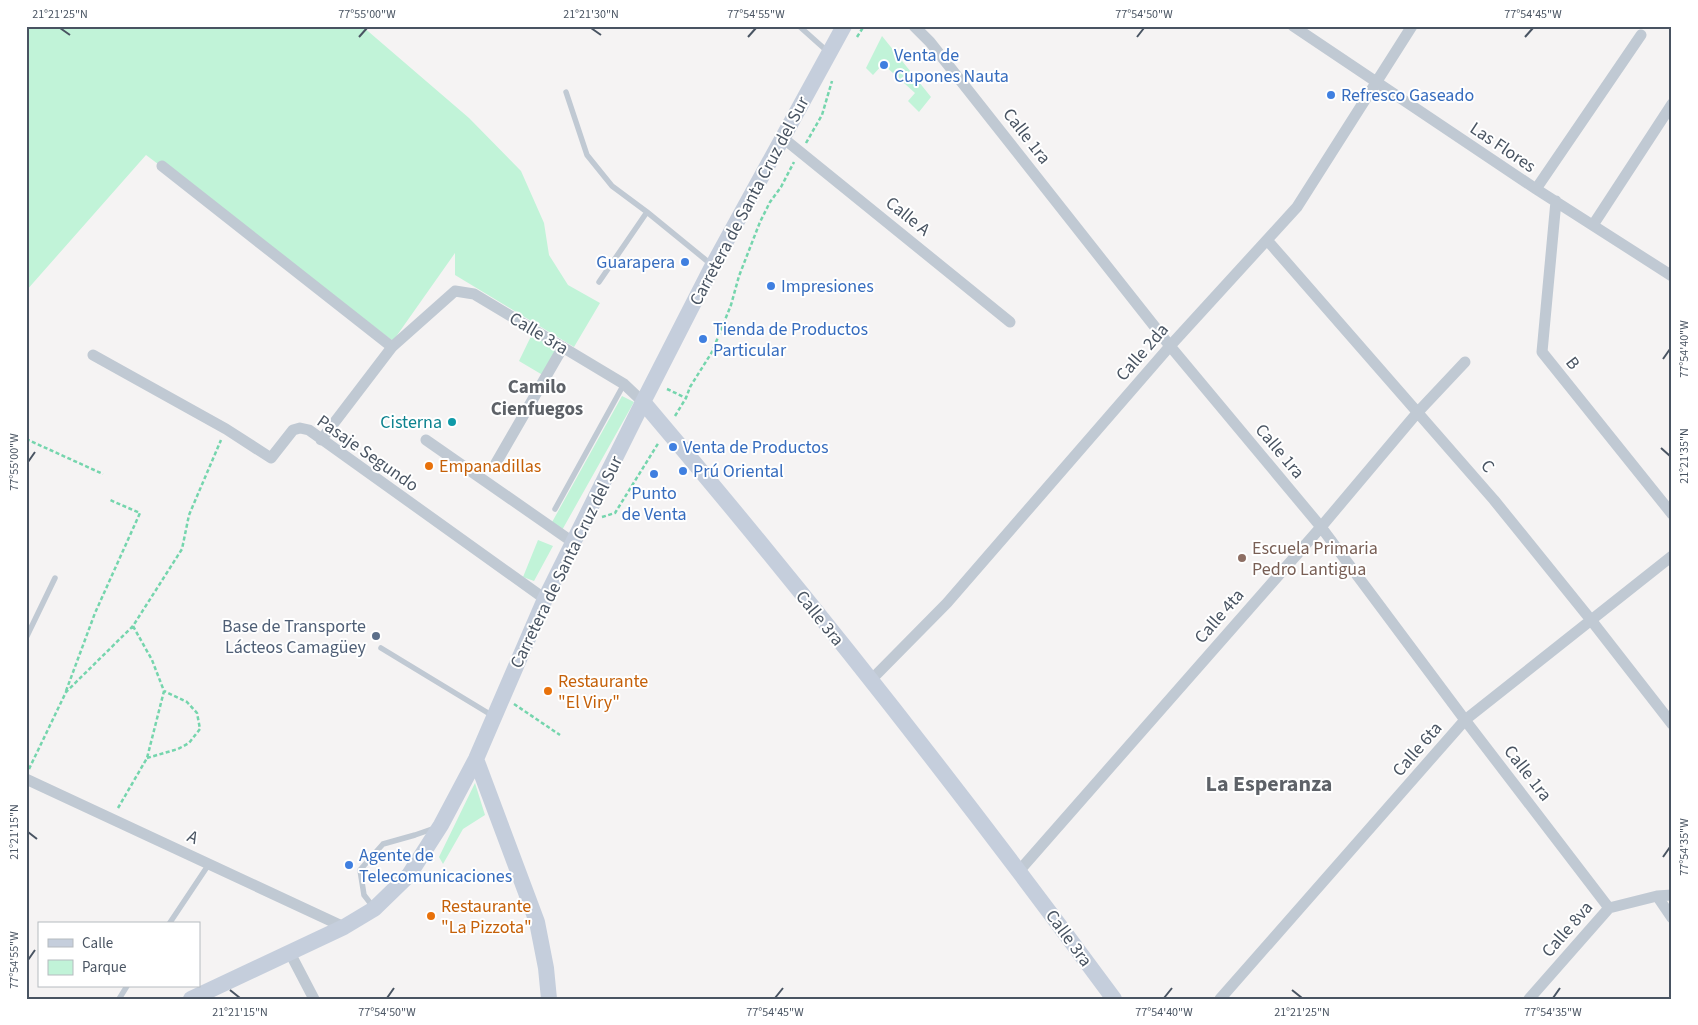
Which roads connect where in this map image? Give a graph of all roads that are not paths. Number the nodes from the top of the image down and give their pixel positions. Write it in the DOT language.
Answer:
graph roads {
  1 [pos="799,26"];
  2 [pos="844,26"];
  3 [pos="914,26"];
  4 [pos="1292,26"];
  5 [pos="1412,26"];
  6 [pos="1641,35"];
  7 [pos="829,52"];
  8 [pos="1377,83"];
  9 [pos="566,92"];
  10 [pos="1672,104"];
  11 [pos="783,138"];
  12 [pos="162,166"];
  13 [pos="1536,189"];
  14 [pos="1556,201"];
  15 [pos="648,212"];
  16 [pos="1593,225"];
  17 [pos="1267,240"];
  18 [pos="712,265"];
  19 [pos="1672,276"];
  20 [pos="599,282"];
  21 [pos="1010,322"];
  22 [pos="1170,346"];
  23 [pos="392,347"];
  24 [pos="563,348"];
  25 [pos="93,355"];
  26 [pos="1464,362"];
  27 [pos="624,384"];
  28 [pos="643,402"];
  29 [pos="1418,413"];
  30 [pos="322,440"];
  31 [pos="426,440"];
  32 [pos="496,463"];
  33 [pos="555,509"];
  34 [pos="1672,514"];
  35 [pos="1322,527"];
  36 [pos="574,543"];
  37 [pos="1672,556"];
  38 [pos="55,578"];
  39 [pos="545,599"];
  40 [pos="1591,620"];
  41 [pos="26,638"];
  42 [pos="381,648"];
  43 [pos="872,680"];
  44 [pos="494,717"];
  45 [pos="1465,720"];
  46 [pos="1672,724"];
  47 [pos="476,759"];
  48 [pos="26,777"];
  49 [pos="441,825"];
  50 [pos="209,864"];
  51 [pos="1020,871"];
  52 [pos="1657,896"];
  53 [pos="1672,896"];
  54 [pos="1609,908"];
  55 [pos="374,909"];
  56 [pos="1672,918"];
  57 [pos="170,922"];
  58 [pos="344,926"];
  59 [pos="290,953"];
  60 [pos="126,988"];
  61 [pos="119,999"];
  62 [pos="190,999"];
  63 [pos="314,999"];
  64 [pos="549,999"];
  65 [pos="1114,999"];
  66 [pos="1220,999"];
  67 [pos="1529,999"];
  1 -- 7 [label="lane"];
  2 -- 7 [label="main road, Carretera de Santa Cruz del Sur"];
  3 -- 22 [label="street, Calle 1ra"];
  4 -- 8 [label="street, Las Flores"];
  5 -- 8 [label="street, Calle 2da"];
  6 -- 13 [label="street"];
  7 -- 11 [label="main road, Carretera de Santa Cruz del Sur"];
  8 -- 13 [label="street, Las Flores"];
  8 -- 17 [label="street, Calle 2da"];
  9 -- 15 [label="lane"];
  10 -- 16 [label="street"];
  11 -- 18 [label="main road, Carretera de Santa Cruz del Sur"];
  11 -- 21 [label="street, Calle A"];
  12 -- 23 [label="street"];
  13 -- 14 [label="street, Las Flores"];
  14 -- 16 [label="street, Las Flores"];
  14 -- 34 [label="street, B"];
  15 -- 18 [label="lane"];
  15 -- 20 [label="lane"];
  16 -- 19 [label="street, Las Flores"];
  17 -- 22 [label="street, Calle 2da"];
  17 -- 29 [label="street, C"];
  18 -- 28 [label="main road, Carretera de Santa Cruz del Sur"];
  22 -- 35 [label="street, Calle 1ra"];
  22 -- 43 [label="street, Calle 2da"];
  23 -- 24 [label="street, Calle 3ra"];
  23 -- 30 [label="street"];
  24 -- 27 [label="street, Calle 3ra"];
  24 -- 32 [label="street"];
  25 -- 30 [label="street, Pasaje Segundo"];
  26 -- 29 [label="street, Calle 4ta"];
  27 -- 28 [label="street, Calle 3ra"];
  27 -- 33 [label="lane"];
  28 -- 36 [label="main road, Carretera de Santa Cruz del Sur"];
  28 -- 43 [label="main road, Calle 3ra"];
  29 -- 35 [label="street, Calle 4ta"];
  29 -- 40 [label="street, C"];
  30 -- 39 [label="street, Pasaje Segundo"];
  31 -- 36 [label="street"];
  35 -- 45 [label="street, Calle 1ra"];
  35 -- 51 [label="street, Calle 4ta"];
  36 -- 39 [label="main road, Carretera de Santa Cruz del Sur"];
  37 -- 40 [label="street, Calle 6ta"];
  38 -- 41 [label="lane"];
  39 -- 44 [label="main road, Carretera de Santa Cruz del Sur"];
  40 -- 45 [label="street, Calle 6ta"];
  40 -- 46 [label="street, C"];
  42 -- 44 [label="lane"];
  43 -- 51 [label="main road, Calle 3ra"];
  44 -- 47 [label="main road, Carretera de Santa Cruz del Sur"];
  45 -- 54 [label="street, Calle 1ra"];
  45 -- 66 [label="street, Calle 6ta"];
  47 -- 49 [label="main road, Carretera de Santa Cruz del Sur"];
  47 -- 64 [label="main road"];
  48 -- 50 [label="street, A"];
  49 -- 55 [label="main road, Carretera de Santa Cruz del Sur"];
  49 -- 55 [label="lane"];
  50 -- 57 [label="lane"];
  50 -- 58 [label="street, A"];
  51 -- 65 [label="main road, Calle 3ra"];
  52 -- 53 [label="street, Calle 8va"];
  52 -- 54 [label="street, Calle 8va"];
  52 -- 56 [label="street"];
  54 -- 67 [label="street, Calle 8va"];
  55 -- 58 [label="main road, Carretera de Santa Cruz del Sur"];
  58 -- 59 [label="main road, Carretera de Santa Cruz del Sur"];
  59 -- 62 [label="main road, Carretera de Santa Cruz del Sur"];
  59 -- 63 [label="street"];
  60 -- 61 [label="lane"];
}
